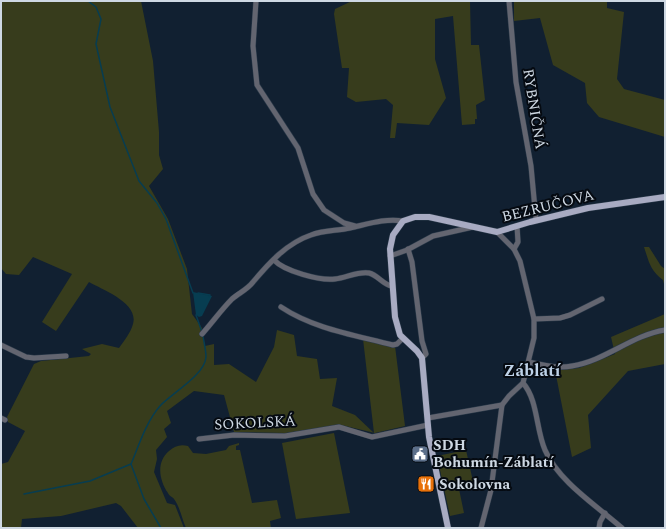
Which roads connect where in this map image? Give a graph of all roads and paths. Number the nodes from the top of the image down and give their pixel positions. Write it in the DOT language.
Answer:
graph roads {
  1 [pos="256,1"];
  2 [pos="509,1"];
  3 [pos="665,197"];
  4 [pos="536,220"];
  5 [pos="403,221"];
  6 [pos="356,226"];
  7 [pos="517,226"];
  8 [pos="474,227"];
  9 [pos="497,232"];
  10 [pos="408,249"];
  11 [pos="514,249"];
  12 [pos="390,256"];
  13 [pos="274,260"];
  14 [pos="392,286"];
  15 [pos="602,299"];
  16 [pos="281,307"];
  17 [pos="534,318"];
  18 [pos="665,330"];
  19 [pos="202,334"];
  20 [pos="403,338"];
  21 [pos="1,345"];
  22 [pos="66,356"];
  23 [pos="422,358"];
  24 [pos="529,362"];
  25 [pos="523,384"];
  26 [pos="502,405"];
  27 [pos="428,421"];
  28 [pos="200,439"];
  29 [pos="605,513"];
  30 [pos="448,528"];
  31 [pos="481,528"];
  32 [pos="599,528"];
  33 [pos="622,528"];
  1 -- 6 [label="street"];
  2 -- 4 [label="street, RYBNIČNÁ"];
  3 -- 4 [label="main road, BEZRUČOVA"];
  4 -- 7 [label="main road, BEZRUČOVA"];
  5 -- 6 [label="street"];
  5 -- 8 [label="main road, BEZRUČOVA"];
  5 -- 12 [label="main road"];
  6 -- 13 [label="street"];
  7 -- 9 [label="main road, BEZRUČOVA"];
  7 -- 11 [label="street"];
  8 -- 9 [label="main road, BEZRUČOVA"];
  8 -- 10 [label="street"];
  9 -- 11 [label="street"];
  10 -- 12 [label="street"];
  10 -- 23 [label="street"];
  11 -- 17 [label="street"];
  12 -- 14 [label="main road"];
  13 -- 14 [label="street"];
  13 -- 19 [label="street"];
  14 -- 20 [label="main road"];
  15 -- 17 [label="street"];
  16 -- 20 [label="street"];
  17 -- 24 [label="street"];
  18 -- 24 [label="street"];
  20 -- 23 [label="main road"];
  21 -- 22 [label="street"];
  23 -- 27 [label="main road"];
  24 -- 25 [label="street"];
  25 -- 26 [label="street"];
  25 -- 29 [label="street"];
  26 -- 27 [label="street, SOKOLSKÁ"];
  26 -- 31 [label="street"];
  27 -- 28 [label="street, SOKOLSKÁ"];
  27 -- 30 [label="main road"];
  29 -- 32 [label="street"];
  29 -- 33 [label="street"];
}
